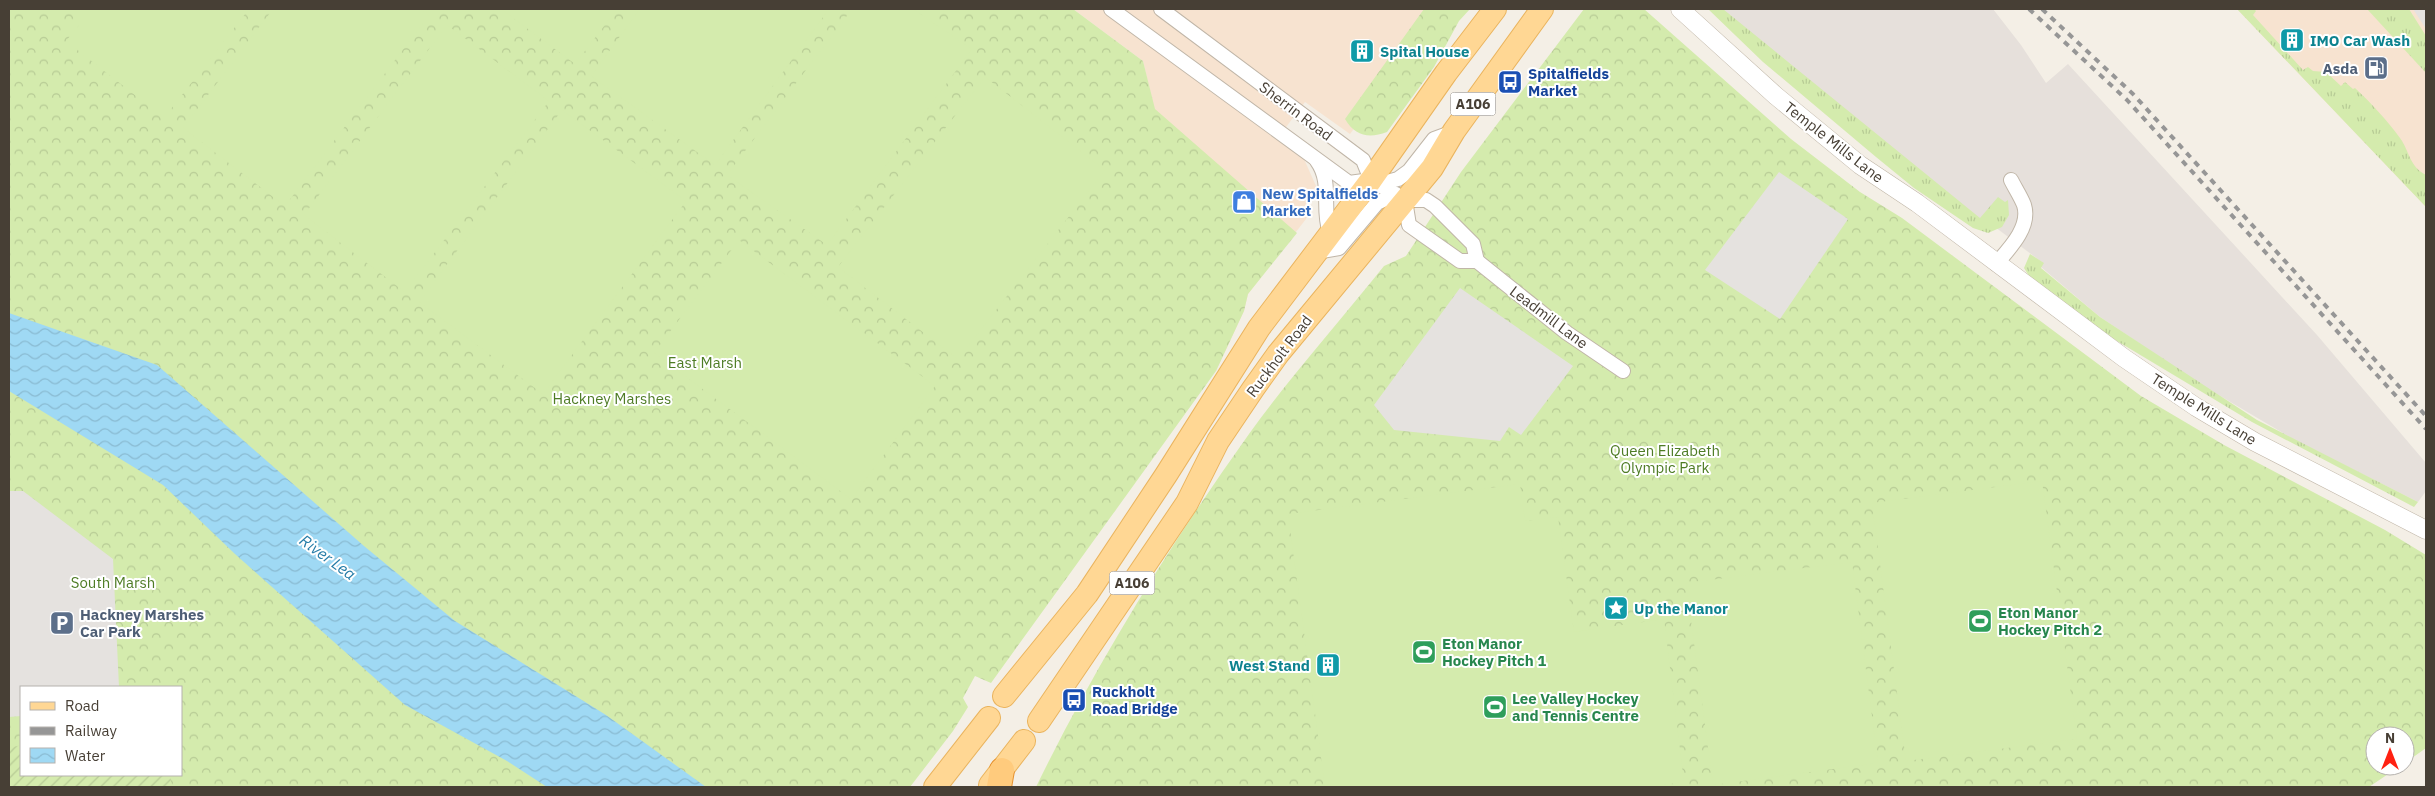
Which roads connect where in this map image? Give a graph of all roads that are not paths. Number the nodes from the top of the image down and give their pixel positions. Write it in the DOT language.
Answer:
graph roads {
  1 [pos="1111,9"];
  2 [pos="1162,9"];
  3 [pos="1495,9"];
  4 [pos="1542,9"];
  5 [pos="1680,9"];
  6 [pos="1454,131"];
  7 [pos="1315,159"];
  8 [pos="2011,180"];
  9 [pos="1376,182"];
  10 [pos="1400,197"];
  11 [pos="1330,233"];
  12 [pos="1316,252"];
  13 [pos="1477,261"];
  14 [pos="1996,264"];
  15 [pos="1622,371"];
  16 [pos="2426,530"];
  17 [pos="1004,696"];
  18 [pos="989,718"];
  19 [pos="1039,721"];
  20 [pos="1024,741"];
  21 [pos="996,782"];
  22 [pos="935,787"];
  1 -- 7 [label="street, Sherrin Road"];
  2 -- 9 [label="street, Sherrin Road"];
  3 -- 9 [label="main road, Ruckholt Road / A106"];
  4 -- 6 [label="main road, Ruckholt Road / A106"];
  5 -- 14 [label="street, Temple Mills Lane"];
  6 -- 9 [label="street"];
  6 -- 10 [label="main road, Ruckholt Road / A106"];
  7 -- 9 [label="street, Sherrin Road"];
  7 -- 11 [label="street, Sherrin Road"];
  8 -- 14 [label="street"];
  9 -- 10 [label="street, Leadmill Lane"];
  9 -- 11 [label="main road, Ruckholt Road / A106"];
  10 -- 12 [label="street"];
  10 -- 13 [label="street, Leadmill Lane"];
  10 -- 13 [label="street, Leadmill Lane"];
  10 -- 19 [label="main road, Ruckholt Road / A106"];
  11 -- 12 [label="main road, Ruckholt Road / A106"];
  12 -- 17 [label="main road, Ruckholt Road / A106"];
  13 -- 15 [label="street, Leadmill Lane"];
  14 -- 16 [label="street, Temple Mills Lane"];
  18 -- 22 [label="main road"];
  20 -- 21 [label="main road"];
}
